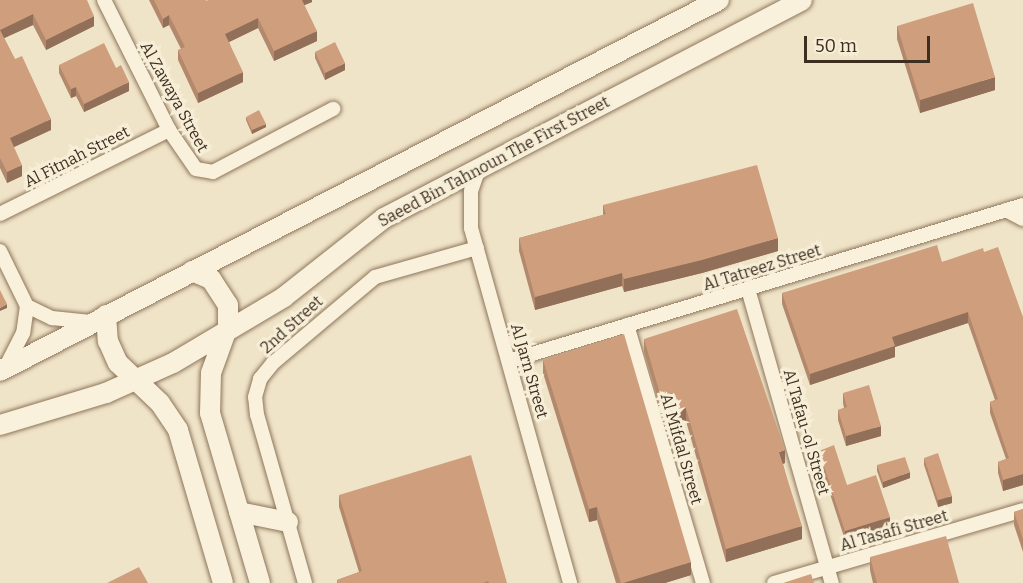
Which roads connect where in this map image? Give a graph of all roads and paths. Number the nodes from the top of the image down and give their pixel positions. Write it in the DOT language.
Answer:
graph roads {
  1 [pos="104,0"];
  2 [pos="719,0"];
  3 [pos="802,0"];
  4 [pos="333,109"];
  5 [pos="169,130"];
  6 [pos="478,168"];
  7 [pos="1023,205"];
  8 [pos="1006,210"];
  9 [pos="0,214"];
  10 [pos="1023,219"];
  11 [pos="477,248"];
  12 [pos="0,251"];
  13 [pos="192,271"];
  14 [pos="748,289"];
  15 [pos="27,306"];
  16 [pos="99,318"];
  17 [pos="627,325"];
  18 [pos="225,336"];
  19 [pos="509,361"];
  20 [pos="2,370"];
  21 [pos="136,381"];
  22 [pos="0,425"];
  23 [pos="1023,510"];
  24 [pos="239,512"];
  25 [pos="288,522"];
  26 [pos="828,567"];
  27 [pos="221,581"];
  28 [pos="260,583"];
  29 [pos="305,583"];
  30 [pos="570,583"];
  31 [pos="703,583"];
  32 [pos="774,583"];
  33 [pos="832,583"];
  1 -- 5 [label="street, Al Zawaya Street"];
  2 -- 13 [label="main road"];
  3 -- 6 [label="main road, Saeed Bin Tahnoun The First Street"];
  4 -- 5 [label="street, Al Zawaya Street"];
  5 -- 9 [label="street, Al Fitnah Street"];
  6 -- 11 [label="street, Al Jarn Street"];
  6 -- 18 [label="main road, Saeed Bin Tahnoun The First Street"];
  7 -- 8 [label="street, Al Tatreez Street"];
  8 -- 10 [label="street"];
  8 -- 14 [label="street, Al Tatreez Street"];
  11 -- 19 [label="street, Al Jarn Street"];
  11 -- 25 [label="street, 2nd Street"];
  12 -- 15 [label="street"];
  13 -- 16 [label="main road"];
  13 -- 18 [label="main road"];
  14 -- 17 [label="street, Al Tatreez Street"];
  14 -- 26 [label="street, Al Tafau-ol Street"];
  15 -- 16 [label="street"];
  15 -- 20 [label="street"];
  16 -- 20 [label="main road"];
  16 -- 21 [label="main road"];
  17 -- 19 [label="street, Al Tatreez Street"];
  17 -- 31 [label="street, Al Mifdal Street"];
  18 -- 21 [label="main road, Saeed Bin Tahnoun The First Street"];
  18 -- 24 [label="main road"];
  19 -- 30 [label="street, Al Jarn Street"];
  21 -- 22 [label="main road, Saeed Bin Tahnoun The First Street"];
  21 -- 27 [label="main road"];
  23 -- 26 [label="street, Al Tasafi Street"];
  24 -- 25 [label="main road"];
  24 -- 28 [label="main road"];
  25 -- 29 [label="street, 2nd Street"];
  26 -- 32 [label="street, Al Tasafi Street"];
  26 -- 33 [label="street, Al Tafau-ol Street"];
}
